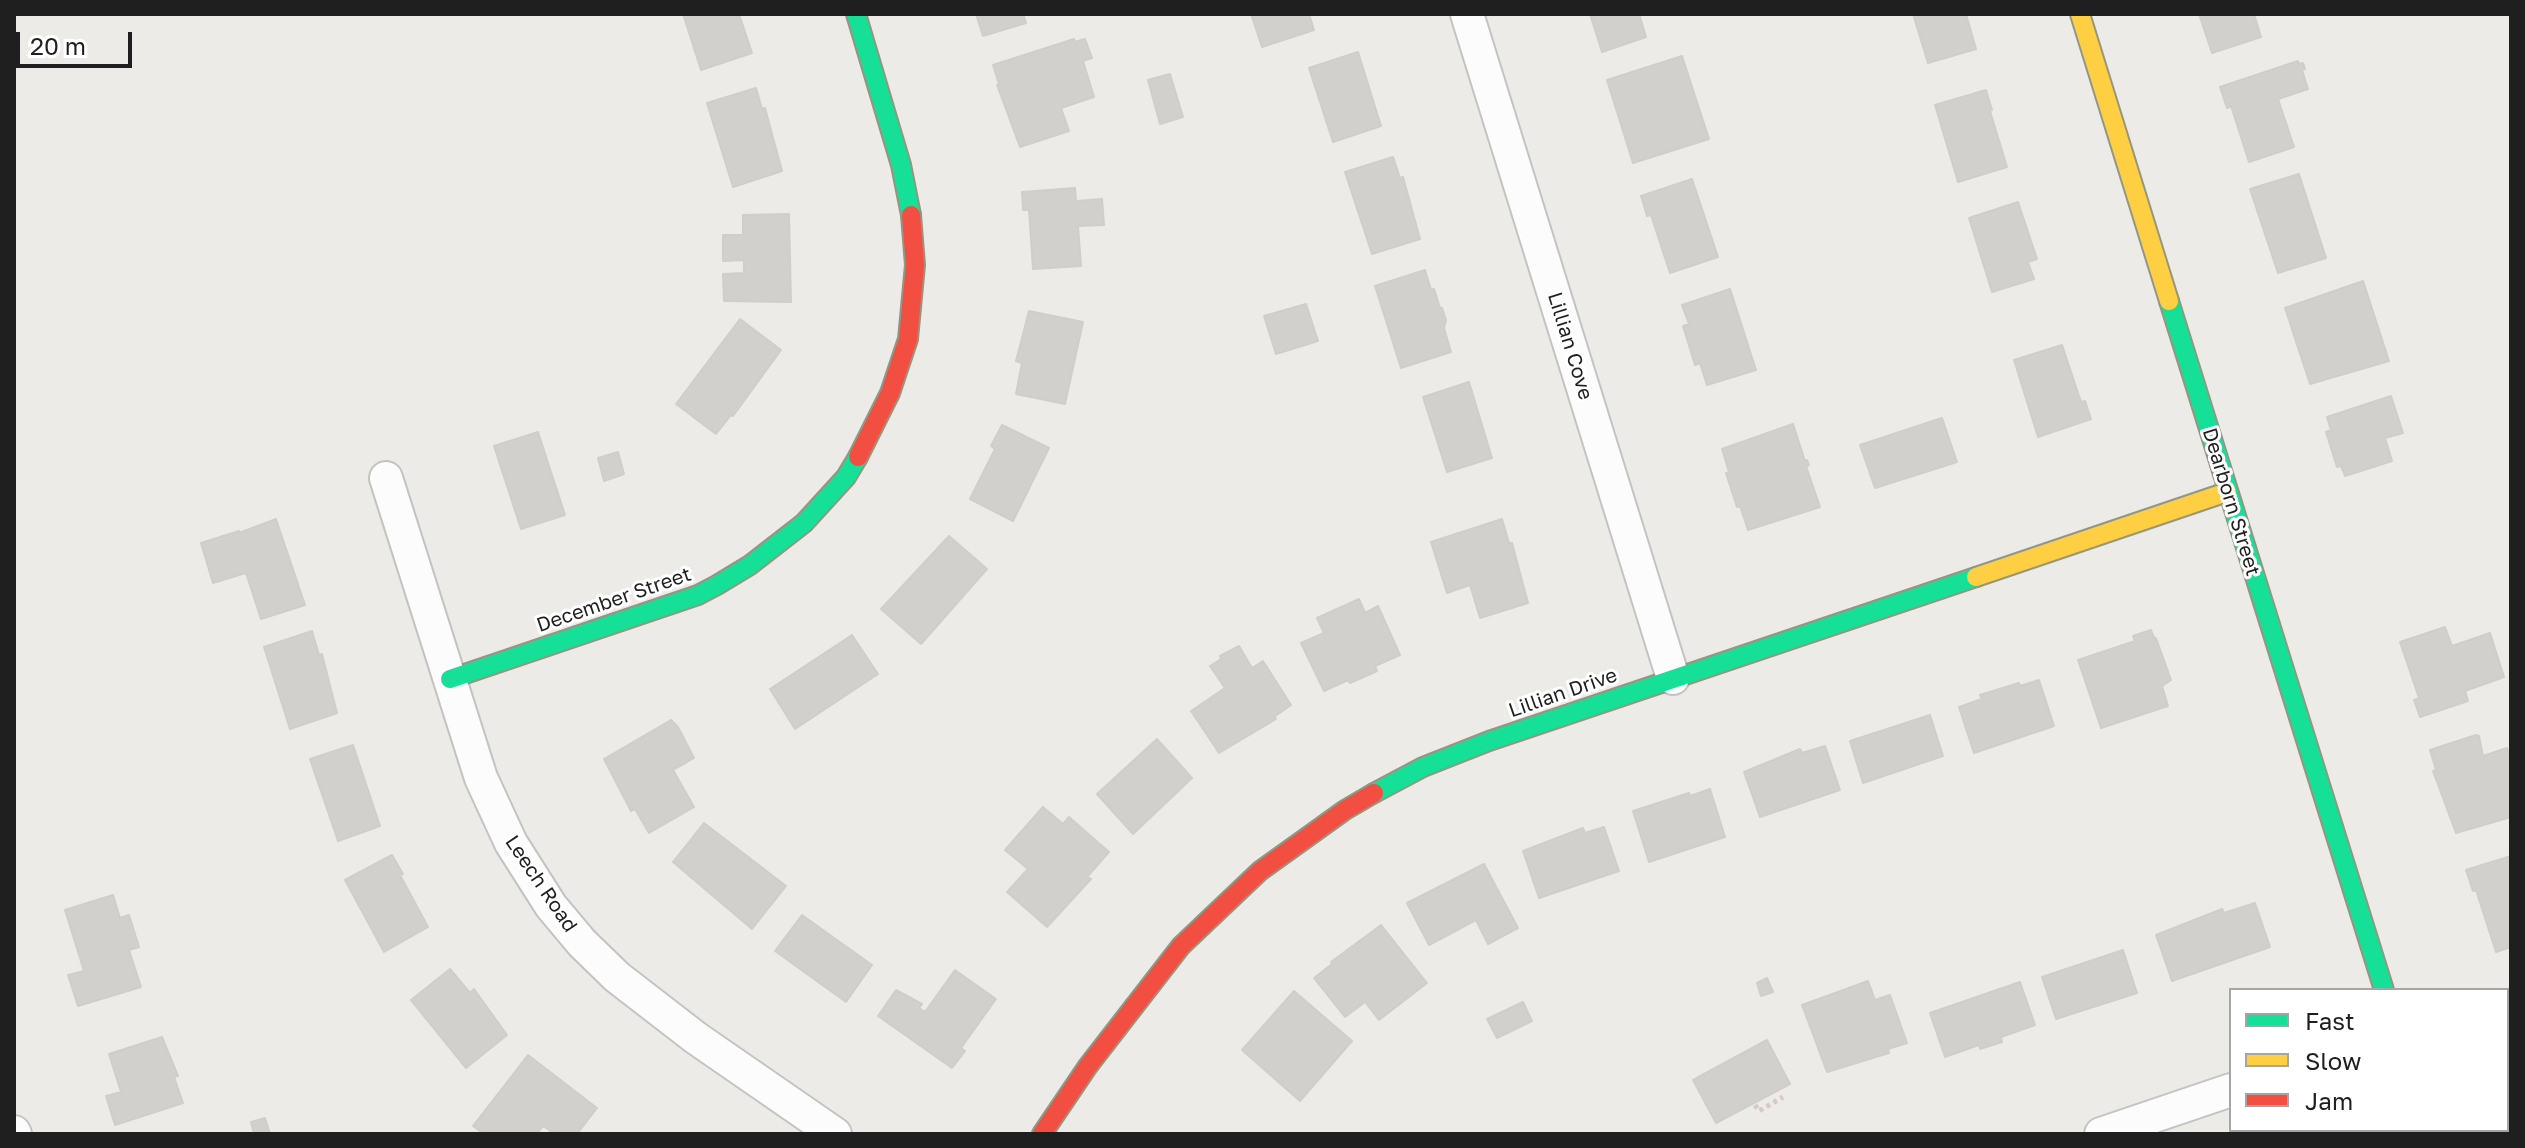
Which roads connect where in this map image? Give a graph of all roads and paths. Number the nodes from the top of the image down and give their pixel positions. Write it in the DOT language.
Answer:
graph roads {
  1 [pos="856,14"];
  2 [pos="1467,14"];
  3 [pos="2080,14"];
  4 [pos="386,478"];
  5 [pos="2227,492"];
  6 [pos="1673,678"];
  7 [pos="450,679"];
  8 [pos="2383,988"];
  9 [pos="2229,1091"];
  10 [pos="1783,1097"];
  11 [pos="1755,1105"];
  12 [pos="835,1134"];
  13 [pos="1042,1134"];
  14 [pos="2101,1134"];
  1 -- 7 [label="street, December Street"];
  2 -- 6 [label="street, Lillian Cove"];
  3 -- 5 [label="street, Dearborn Street"];
  4 -- 7 [label="street, Leech Road"];
  5 -- 6 [label="street, Lillian Drive"];
  5 -- 8 [label="street, Dearborn Street"];
  6 -- 13 [label="street, Lillian Drive"];
  7 -- 12 [label="street, Leech Road"];
  9 -- 14 [label="street"];
  10 -- 11 [label="path"];
}
